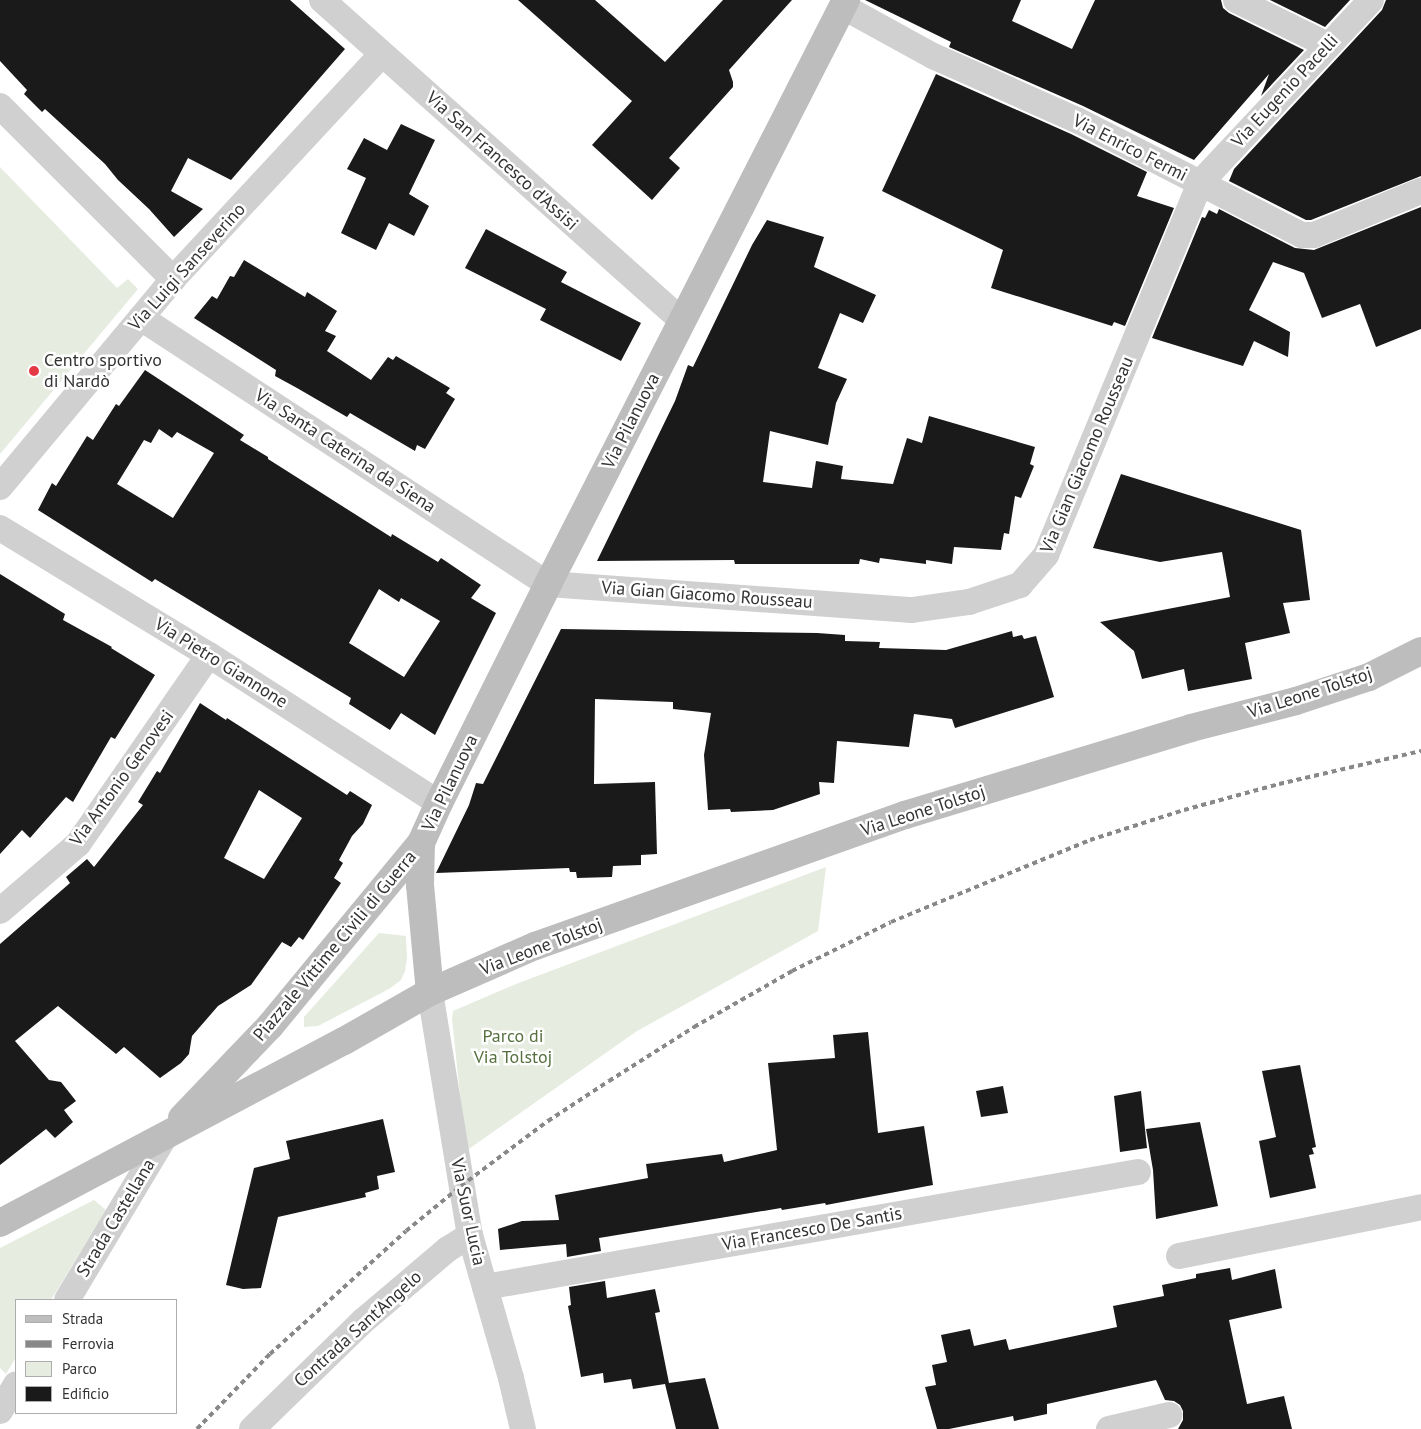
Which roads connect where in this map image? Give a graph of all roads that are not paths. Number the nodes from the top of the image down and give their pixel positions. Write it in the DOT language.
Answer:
graph roads {
  1 [pos="322,0"];
  2 [pos="1236,0"];
  3 [pos="1371,0"];
  4 [pos="844,3"];
  5 [pos="1328,45"];
  6 [pos="382,54"];
  7 [pos="0,106"];
  8 [pos="1200,183"];
  9 [pos="1421,192"];
  10 [pos="173,279"];
  11 [pos="141,318"];
  12 [pos="682,321"];
  13 [pos="0,487"];
  14 [pos="0,528"];
  15 [pos="548,584"];
  16 [pos="1421,651"];
  17 [pos="210,655"];
  18 [pos="439,803"];
  19 [pos="422,843"];
  20 [pos="0,911"];
  21 [pos="430,992"];
  22 [pos="165,1136"];
  23 [pos="1138,1172"];
  24 [pos="1421,1207"];
  25 [pos="0,1223"];
  26 [pos="470,1236"];
  27 [pos="1179,1256"];
  28 [pos="485,1287"];
  29 [pos="68,1299"];
  30 [pos="15,1386"];
  31 [pos="0,1411"];
  32 [pos="1169,1416"];
  33 [pos="252,1429"];
  34 [pos="523,1429"];
  35 [pos="1109,1429"];
  1 -- 6 [label="street, Via San Francesco d'Assisi"];
  2 -- 5 [label="street"];
  3 -- 5 [label="street, Via Eugenio Pacelli"];
  4 -- 8 [label="street, Via Enrico Fermi"];
  4 -- 12 [label="street, Via Pilanuova"];
  5 -- 8 [label="street, Via Eugenio Pacelli"];
  6 -- 10 [label="street, Via Luigi Sanseverino"];
  6 -- 12 [label="street, Via San Francesco d'Assisi"];
  7 -- 10 [label="street"];
  8 -- 9 [label="street, Via Enrico Fermi"];
  8 -- 15 [label="street, Via Gian Giacomo Rousseau"];
  10 -- 11 [label="street, Via Luigi Sanseverino"];
  11 -- 13 [label="street, Via Luigi Sanseverino"];
  11 -- 15 [label="street, Via Santa Caterina da Siena"];
  12 -- 15 [label="street, Via Pilanuova"];
  14 -- 17 [label="street, Via Pietro Giannone"];
  15 -- 18 [label="street, Via Pilanuova"];
  16 -- 21 [label="street, Via Leone Tolstoj"];
  17 -- 18 [label="street, Via Pietro Giannone"];
  17 -- 20 [label="street, Via Antonio Genovesi"];
  18 -- 19 [label="street, Via Pilanuova"];
  19 -- 21 [label="street, Piazzale Vittime Civili di Guerra"];
  19 -- 22 [label="street, Piazzale Vittime Civili di Guerra"];
  21 -- 22 [label="street"];
  21 -- 26 [label="street, Via Suor Lucia"];
  22 -- 25 [label="street"];
  22 -- 29 [label="street, Strada Castellana"];
  23 -- 28 [label="street, Via Francesco De Santis"];
  24 -- 27 [label="street"];
  26 -- 28 [label="street, Via Suor Lucia"];
  26 -- 33 [label="street, Contrada Sant'Angelo"];
  28 -- 34 [label="street, Via Suor Lucia"];
  30 -- 31 [label="street"];
  32 -- 35 [label="street"];
}
